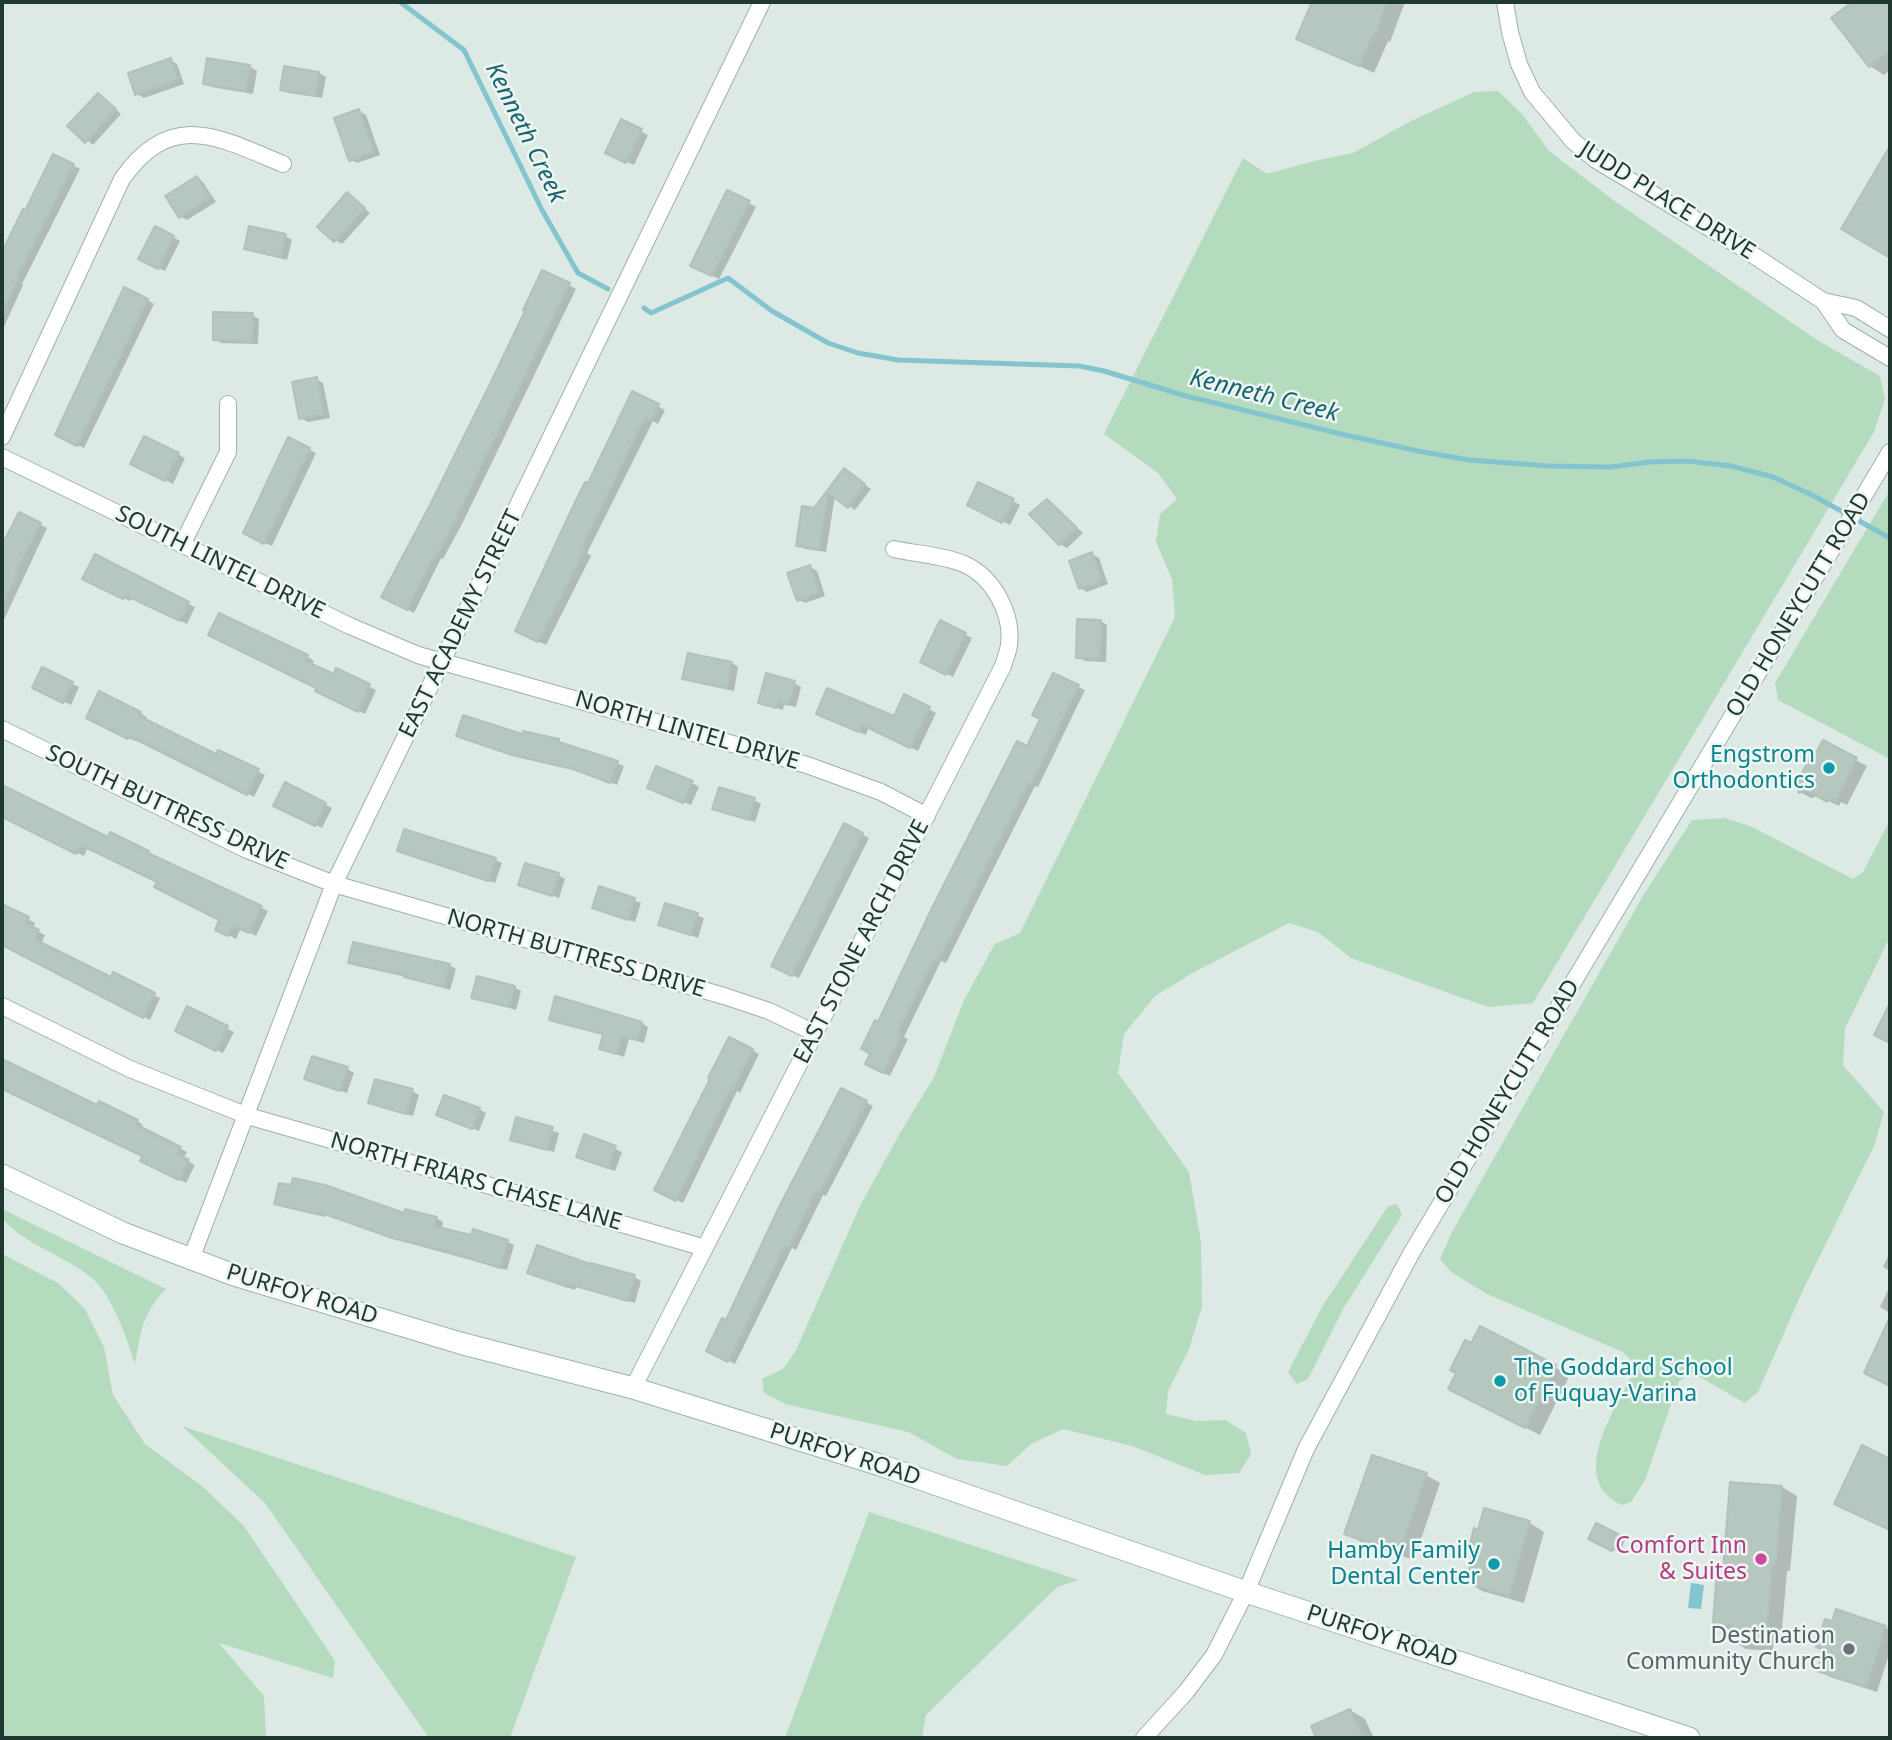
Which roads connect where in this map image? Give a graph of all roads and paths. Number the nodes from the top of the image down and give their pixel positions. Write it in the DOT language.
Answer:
graph roads {
  1 [pos="762,2"];
  2 [pos="1505,2"];
  3 [pos="283,164"];
  4 [pos="1824,301"];
  5 [pos="1890,329"];
  6 [pos="1890,358"];
  7 [pos="228,404"];
  8 [pos="2,437"];
  9 [pos="1890,452"];
  10 [pos="2,457"];
  11 [pos="182,545"];
  12 [pos="894,549"];
  13 [pos="442,662"];
  14 [pos="2,729"];
  15 [pos="927,816"];
  16 [pos="334,884"];
  17 [pos="2,1006"];
  18 [pos="815,1033"];
  19 [pos="247,1116"];
  20 [pos="2,1175"];
  21 [pos="705,1248"];
  22 [pos="191,1259"];
  23 [pos="633,1388"];
  24 [pos="1246,1592"];
  25 [pos="1144,1738"];
  26 [pos="1689,1738"];
  1 -- 13 [label="street, EAST ACADEMY STREET"];
  2 -- 4 [label="street, JUDD PLACE DRIVE"];
  3 -- 8 [label="street"];
  4 -- 5 [label="street, JUDD PLACE DRIVE"];
  4 -- 6 [label="street, JUDD PLACE DRIVE"];
  7 -- 11 [label="street"];
  9 -- 24 [label="street, OLD HONEYCUTT ROAD"];
  10 -- 11 [label="street, SOUTH LINTEL DRIVE"];
  11 -- 13 [label="street, SOUTH LINTEL DRIVE"];
  12 -- 15 [label="street, EAST STONE ARCH DRIVE"];
  13 -- 15 [label="street, NORTH LINTEL DRIVE"];
  13 -- 16 [label="street, EAST ACADEMY STREET"];
  14 -- 16 [label="street, SOUTH BUTTRESS DRIVE"];
  15 -- 18 [label="street, EAST STONE ARCH DRIVE"];
  16 -- 18 [label="street, NORTH BUTTRESS DRIVE"];
  16 -- 19 [label="street, EAST ACADEMY STREET"];
  17 -- 19 [label="street, NORTH FRIARS CHASE LANE"];
  18 -- 21 [label="street, EAST STONE ARCH DRIVE"];
  19 -- 21 [label="street, NORTH FRIARS CHASE LANE"];
  19 -- 22 [label="street, EAST ACADEMY STREET"];
  20 -- 22 [label="street, PURFOY ROAD"];
  21 -- 23 [label="street, EAST STONE ARCH DRIVE"];
  22 -- 23 [label="street, PURFOY ROAD"];
  23 -- 24 [label="street, PURFOY ROAD"];
  24 -- 25 [label="street, OLD HONEYCUTT ROAD"];
  24 -- 26 [label="street, PURFOY ROAD"];
}
